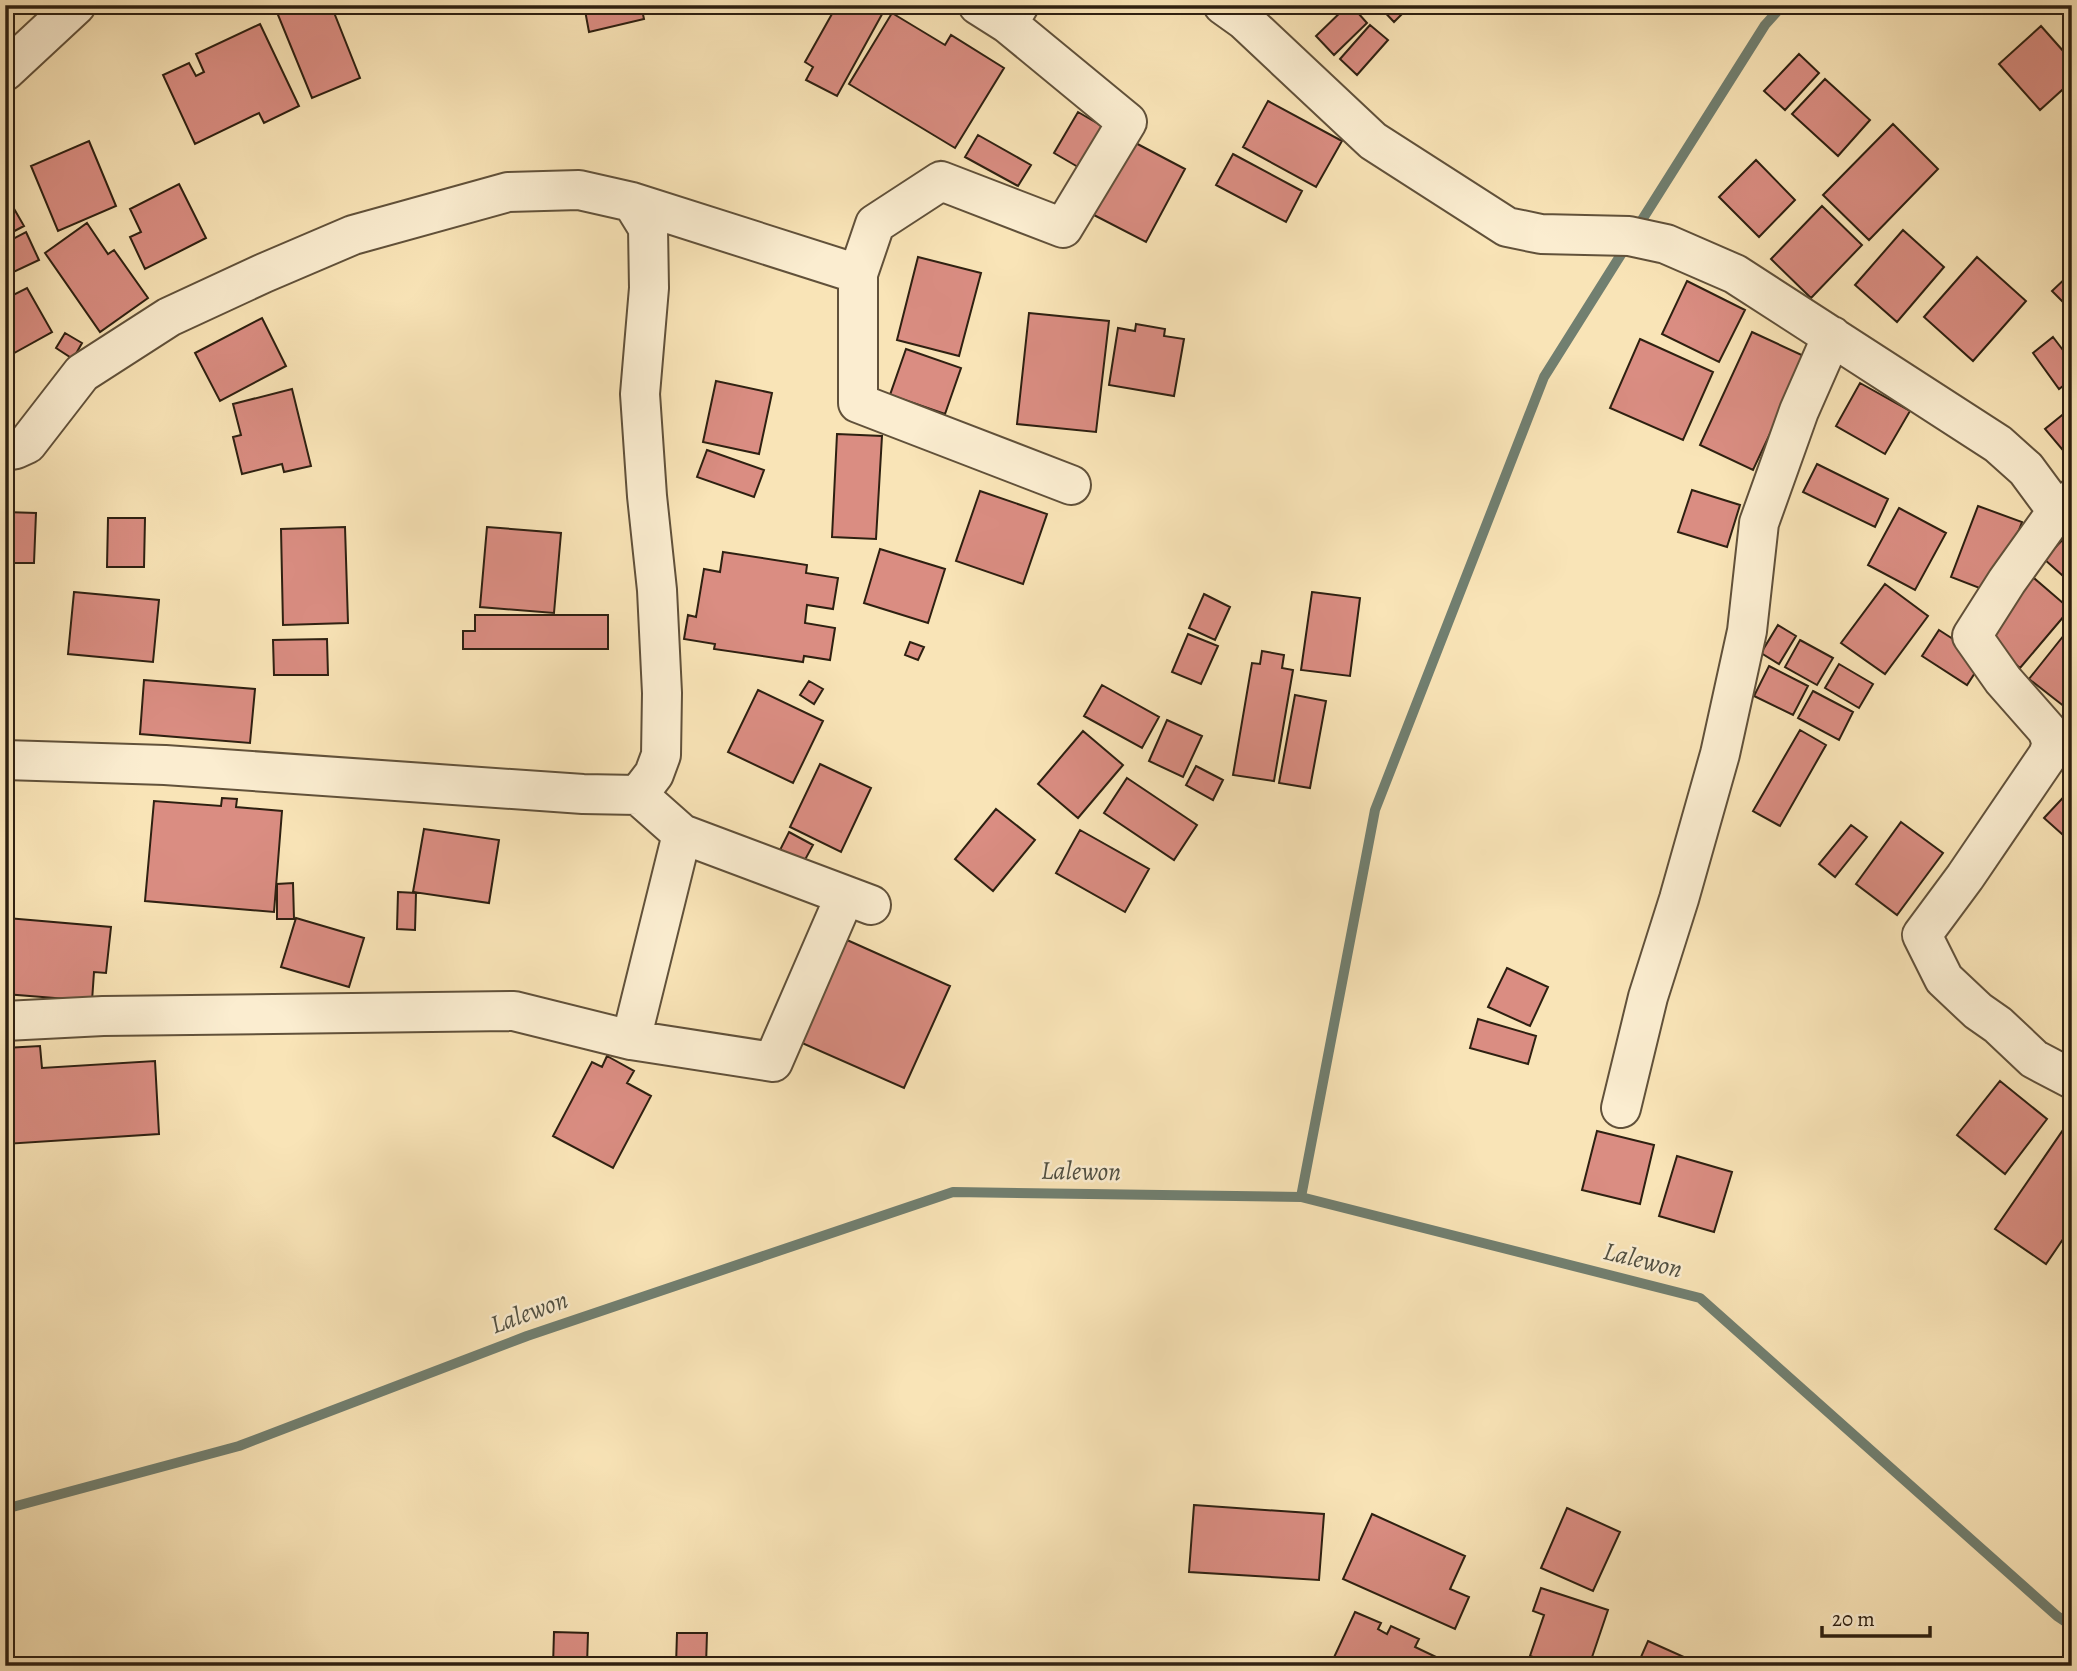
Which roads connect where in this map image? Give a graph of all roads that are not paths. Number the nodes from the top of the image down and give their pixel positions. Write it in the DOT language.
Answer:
graph roads {
  1 [pos="76,5"];
  2 [pos="1223,5"];
  3 [pos="1001,12"];
  4 [pos="5,71"];
  5 [pos="632,202"];
  6 [pos="858,274"];
  7 [pos="1832,336"];
  8 [pos="5,451"];
  9 [pos="1071,485"];
  10 [pos="2065,505"];
  11 [pos="2060,743"];
  12 [pos="5,760"];
  13 [pos="638,795"];
  14 [pos="682,834"];
  15 [pos="5,1021"];
  16 [pos="631,1040"];
  17 [pos="2072,1079"];
  18 [pos="1621,1108"];
  1 -- 4 [label="street"];
  2 -- 7 [label="street"];
  3 -- 6 [label="street"];
  5 -- 6 [label="street"];
  5 -- 8 [label="street"];
  5 -- 13 [label="street"];
  6 -- 9 [label="street"];
  7 -- 10 [label="street"];
  7 -- 18 [label="street"];
  10 -- 11 [label="street"];
  11 -- 17 [label="street"];
  12 -- 13 [label="street"];
  13 -- 14 [label="street"];
  14 -- 16 [label="street"];
  14 -- 16 [label="street"];
  15 -- 16 [label="street"];
}
